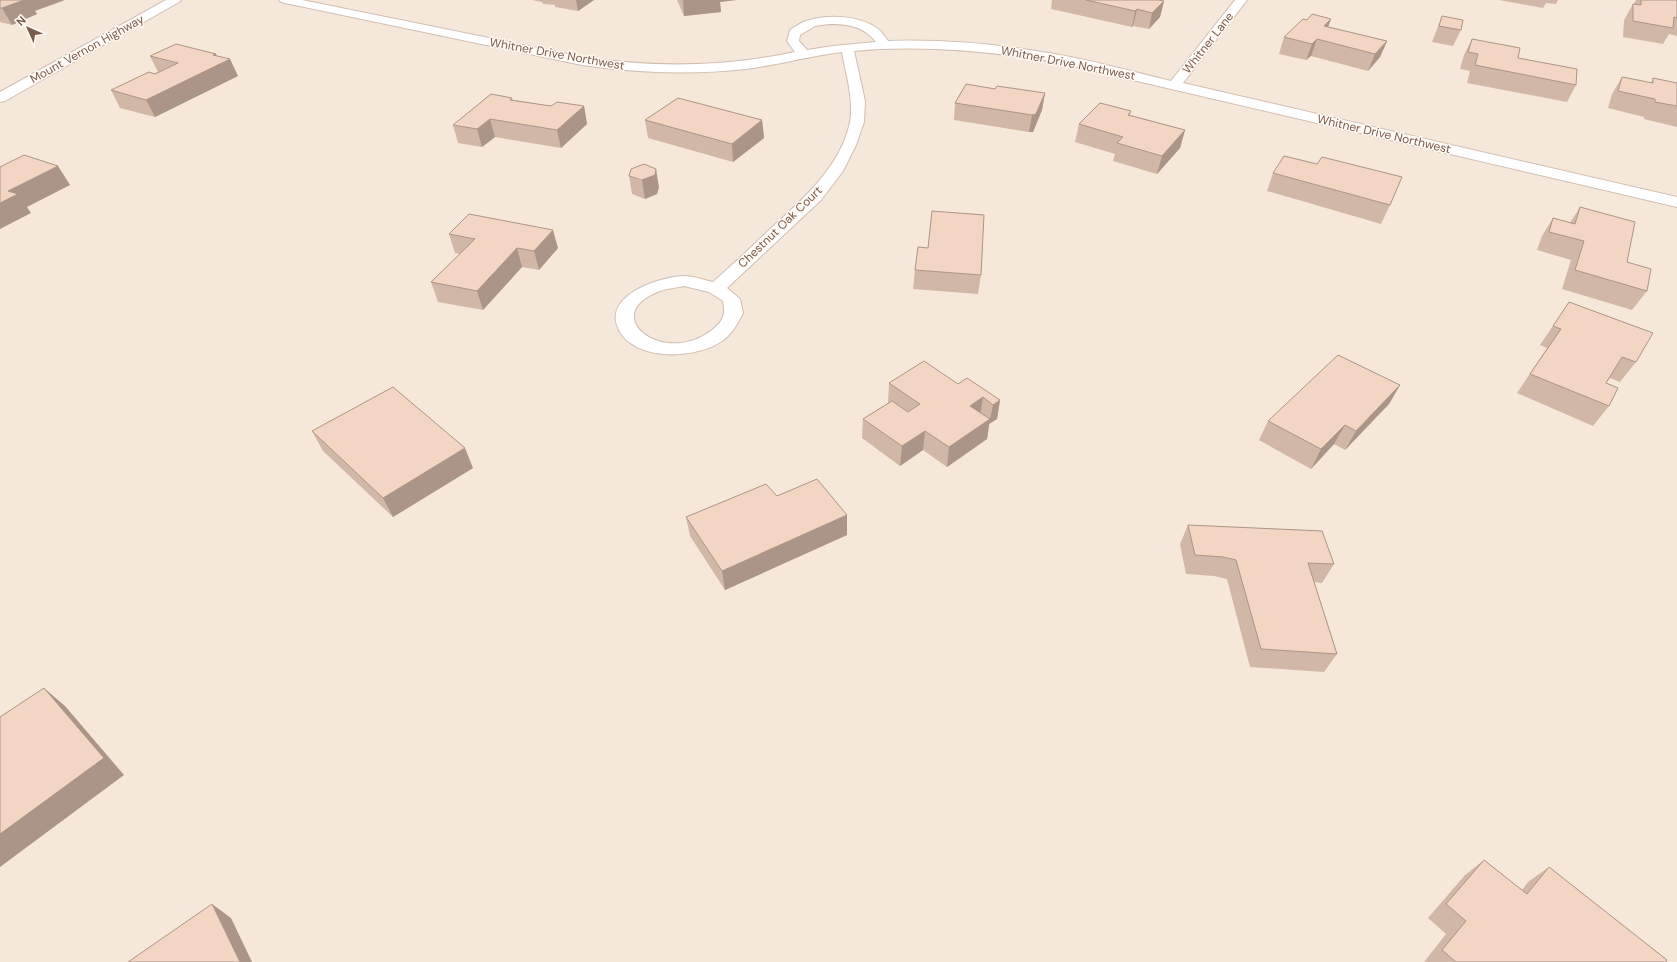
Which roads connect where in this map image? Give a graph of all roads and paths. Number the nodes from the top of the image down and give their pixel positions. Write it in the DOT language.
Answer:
graph roads {
  1 [pos="175,0"];
  2 [pos="285,0"];
  3 [pos="1241,0"];
  4 [pos="884,45"];
  5 [pos="847,48"];
  6 [pos="803,54"];
  7 [pos="1174,86"];
  8 [pos="0,98"];
  9 [pos="1677,202"];
  10 [pos="717,288"];
  1 -- 8 [label="street, Mount Vernon Highway"];
  2 -- 6 [label="street, Whitner Drive Northwest"];
  3 -- 7 [label="street, Whitner Lane"];
  4 -- 5 [label="street, Whitner Drive Northwest"];
  4 -- 6 [label="street"];
  4 -- 7 [label="street, Whitner Drive Northwest"];
  5 -- 6 [label="street, Whitner Drive Northwest"];
  5 -- 10 [label="street, Chestnut Oak Court"];
  7 -- 9 [label="street, Whitner Drive Northwest"];
  10 -- 10 [label="street"];
}
